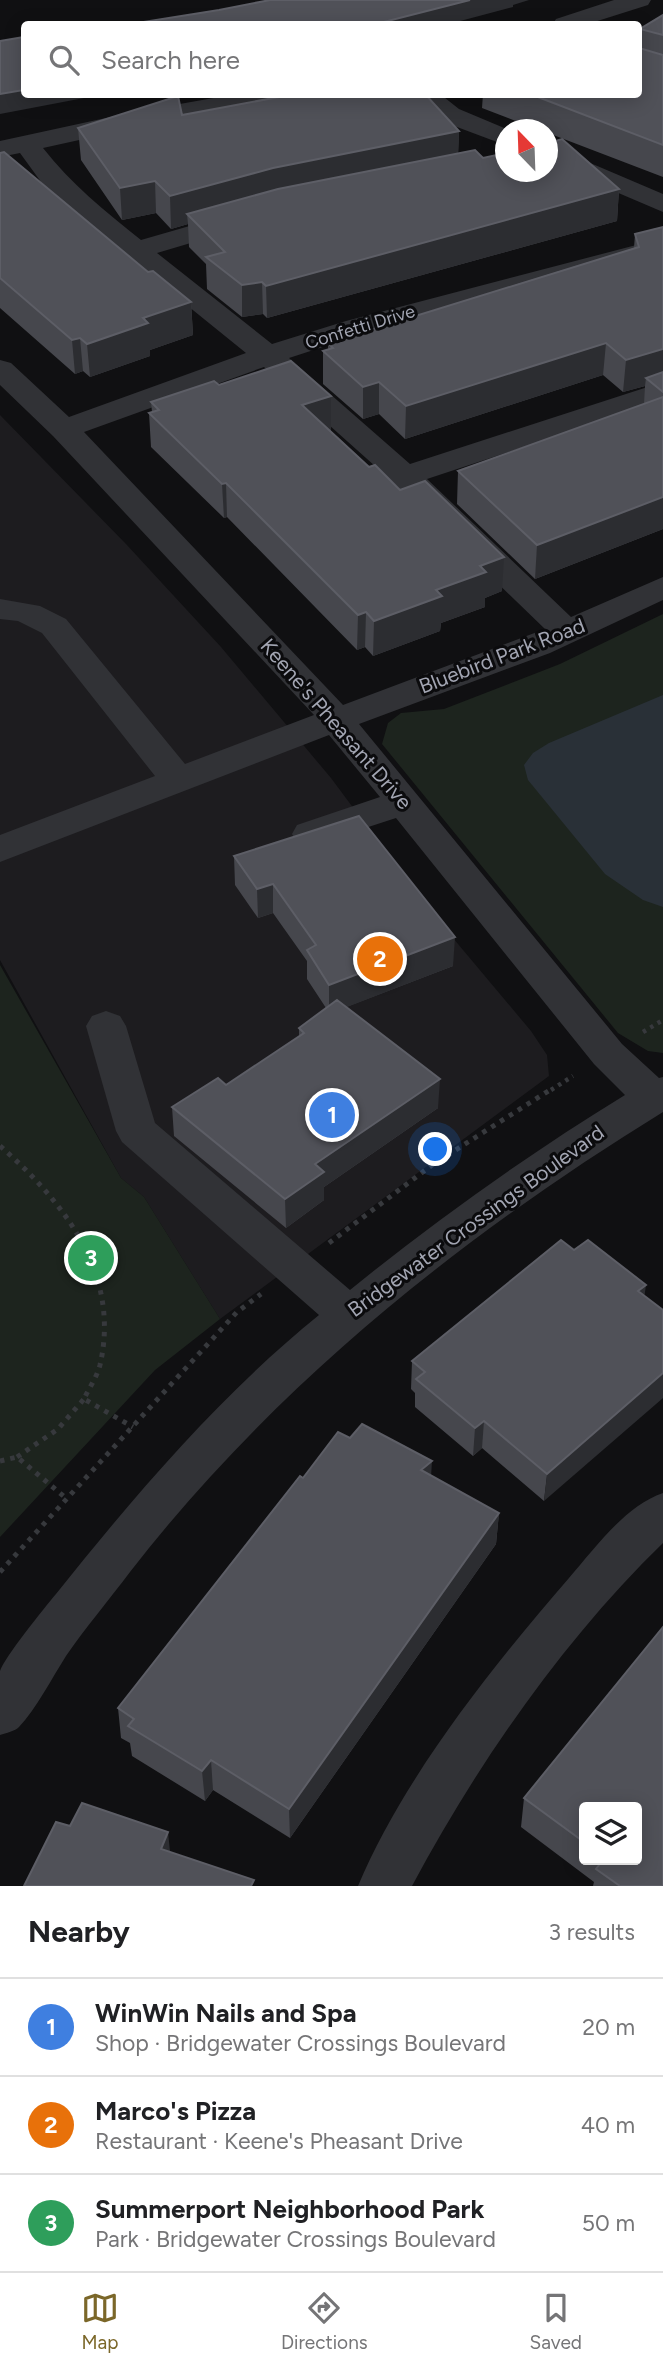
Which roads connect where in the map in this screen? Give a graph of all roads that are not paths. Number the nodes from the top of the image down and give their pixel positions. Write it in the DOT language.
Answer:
graph roads {
  1 [pos="639,0"];
  2 [pos="574,21"];
  3 [pos="260,98"];
  4 [pos="429,98"];
  5 [pos="495,133"];
  6 [pos="13,146"];
  7 [pos="558,157"];
  8 [pos="663,204"];
  9 [pos="265,213"];
  10 [pos="663,246"];
  11 [pos="136,250"];
  12 [pos="268,355"];
  13 [pos="0,369"];
  14 [pos="663,391"];
  15 [pos="64,429"];
  16 [pos="405,476"];
  17 [pos="663,587"];
  18 [pos="0,609"];
  19 [pos="568,632"];
  20 [pos="337,719"];
  21 [pos="178,780"];
  22 [pos="404,802"];
  23 [pos="275,846"];
  24 [pos="0,849"];
  25 [pos="106,1026"];
  26 [pos="658,1095"];
  27 [pos="348,1315"];
  28 [pos="663,1513"];
  29 [pos="0,1712"];
  30 [pos="384,1886"];
  1 -- 2 [label="street"];
  3 -- 6 [label="street"];
  4 -- 5 [label="street"];
  6 -- 11 [label="street"];
  7 -- 8 [label="street"];
  9 -- 11 [label="street"];
  10 -- 12 [label="street, Confetti Drive"];
  11 -- 12 [label="street"];
  12 -- 15 [label="street, Confetti Drive"];
  12 -- 16 [label="street"];
  13 -- 15 [label="street, Keene's Pheasant Drive"];
  14 -- 16 [label="street"];
  15 -- 20 [label="street, Keene's Pheasant Drive"];
  16 -- 19 [label="street"];
  17 -- 19 [label="street, Bluebird Park Road"];
  18 -- 21 [label="street"];
  19 -- 20 [label="street, Bluebird Park Road"];
  20 -- 21 [label="street, Bluebird Park Road"];
  20 -- 22 [label="street, Keene's Pheasant Drive"];
  21 -- 24 [label="street, Bluebird Park Road"];
  22 -- 23 [label="street"];
  22 -- 26 [label="street, Keene's Pheasant Drive"];
  25 -- 27 [label="street"];
  26 -- 27 [label="street, Bridgewater Crossings Boulevard"];
  27 -- 29 [label="street, Bridgewater Crossings Boulevard"];
  28 -- 30 [label="street"];
}
